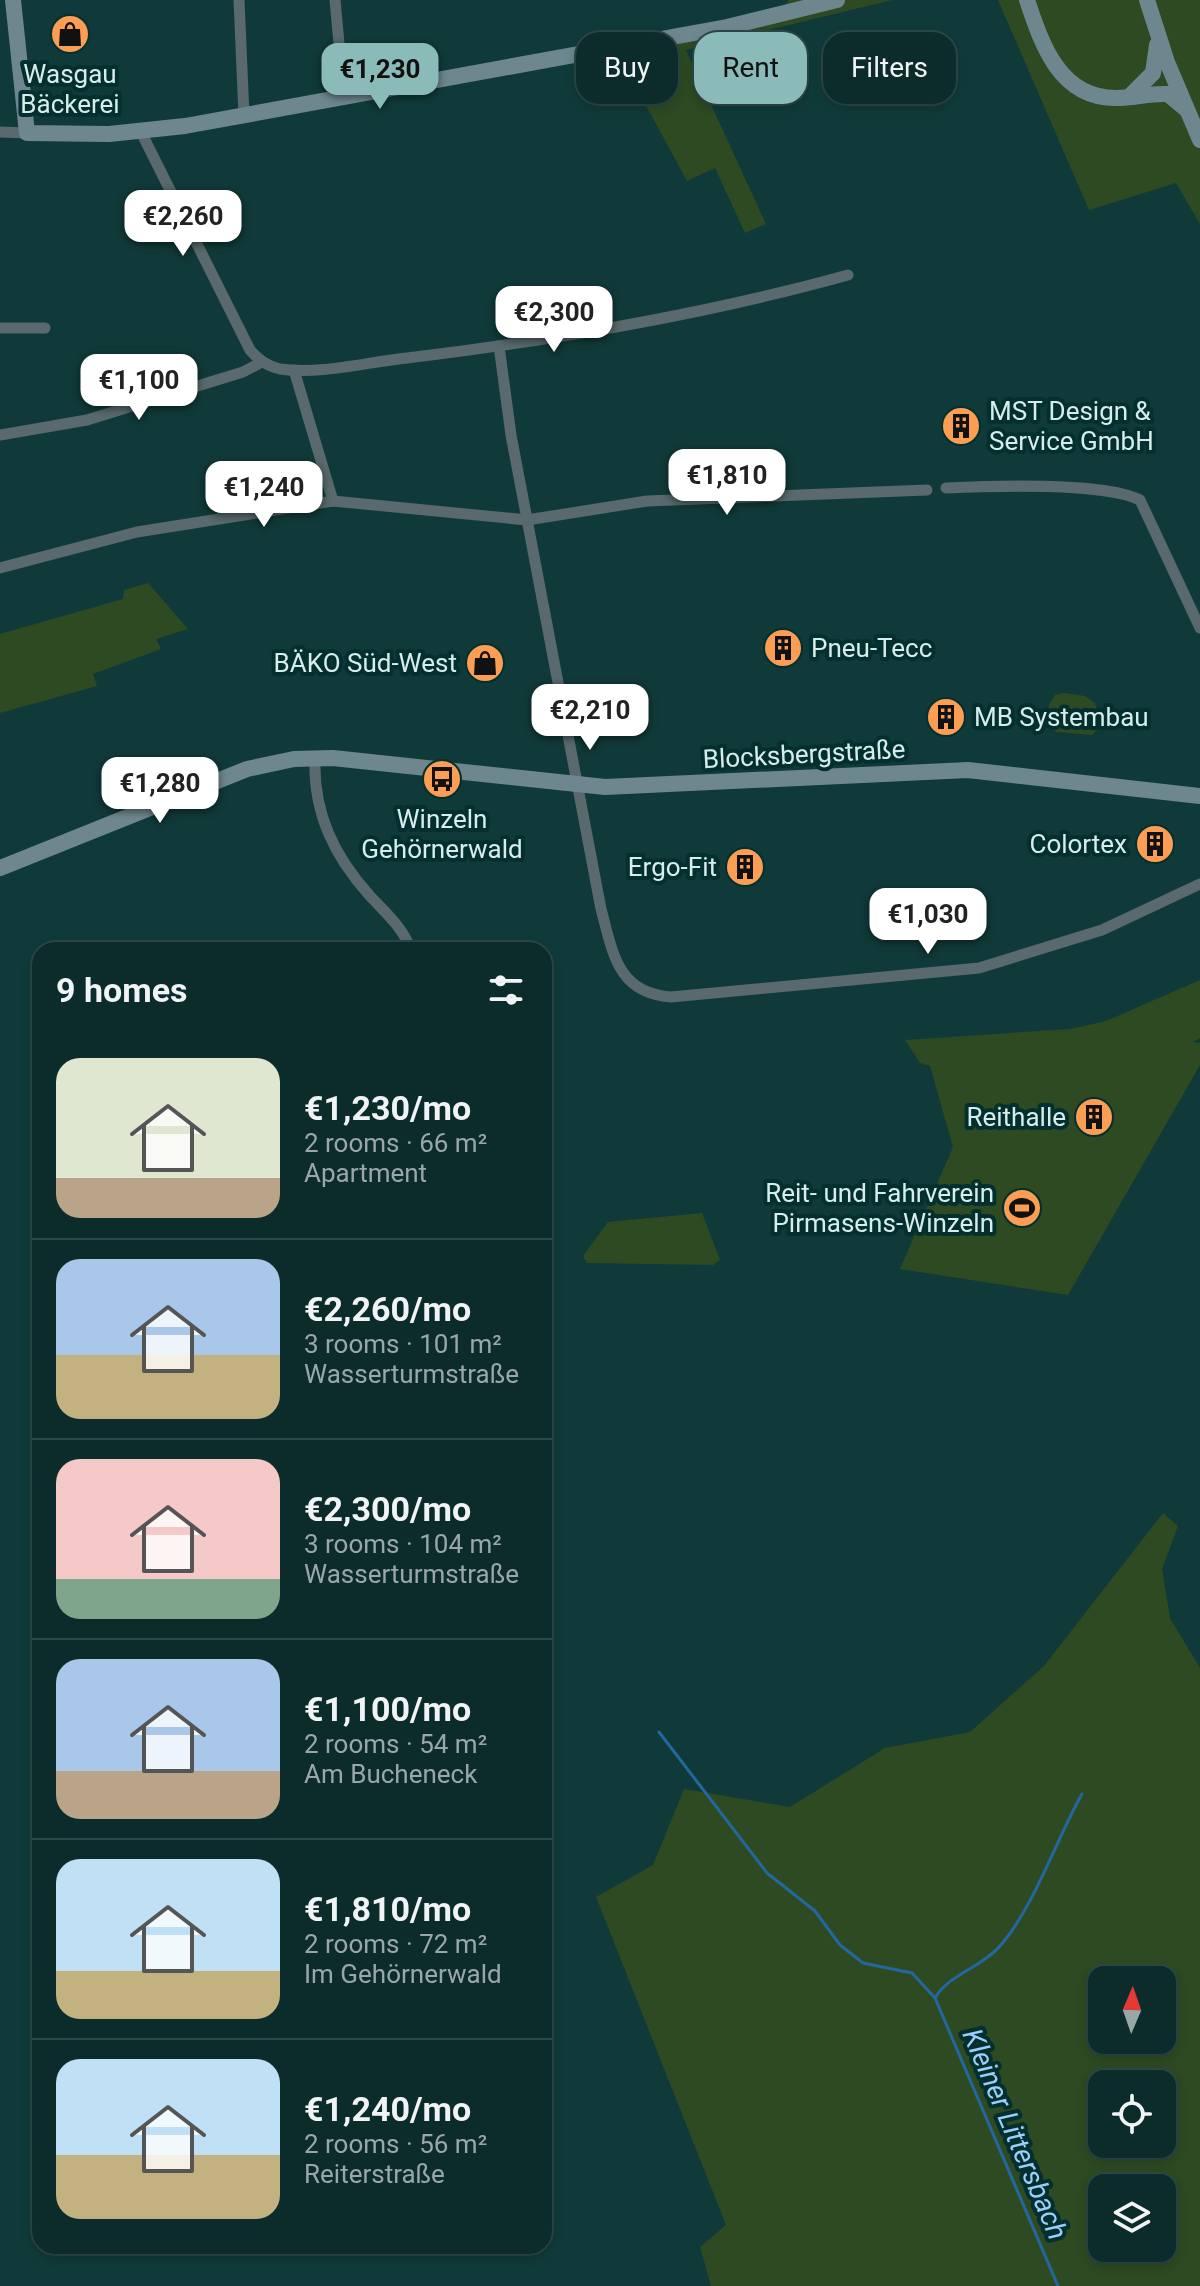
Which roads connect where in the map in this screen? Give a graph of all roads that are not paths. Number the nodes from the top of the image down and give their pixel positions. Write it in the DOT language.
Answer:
graph roads {
  1 [pos="13,0"];
  2 [pos="239,0"];
  3 [pos="335,0"];
  4 [pos="837,0"];
  5 [pos="1027,0"];
  6 [pos="1150,8"];
  7 [pos="344,97"];
  8 [pos="1126,98"];
  9 [pos="1186,109"];
  10 [pos="244,115"];
  11 [pos="0,132"];
  12 [pos="141,132"];
  13 [pos="27,133"];
  14 [pos="1200,140"];
  15 [pos="848,275"];
  16 [pos="0,328"];
  17 [pos="45,328"];
  18 [pos="499,346"];
  19 [pos="262,362"];
  20 [pos="294,370"];
  21 [pos="0,435"];
  22 [pos="946,488"];
  23 [pos="927,490"];
  24 [pos="333,501"];
  25 [pos="527,520"];
  26 [pos="0,568"];
  27 [pos="1200,628"];
  28 [pos="315,758"];
  29 [pos="579,785"];
  30 [pos="1200,796"];
  31 [pos="0,868"];
  32 [pos="1200,884"];
  33 [pos="407,942"];
  1 -- 13 [label="main road"];
  2 -- 10 [label="street"];
  3 -- 7 [label="street"];
  4 -- 7 [label="main road"];
  5 -- 8 [label="main road"];
  6 -- 8 [label="main road"];
  6 -- 9 [label="main road"];
  7 -- 10 [label="main road"];
  8 -- 9 [label="main road"];
  9 -- 14 [label="main road"];
  10 -- 12 [label="main road"];
  11 -- 13 [label="street"];
  12 -- 13 [label="main road"];
  12 -- 19 [label="street"];
  15 -- 18 [label="street"];
  16 -- 17 [label="street"];
  18 -- 20 [label="street"];
  18 -- 25 [label="street"];
  19 -- 20 [label="street"];
  19 -- 21 [label="street"];
  20 -- 24 [label="street"];
  22 -- 27 [label="street"];
  23 -- 25 [label="street"];
  24 -- 25 [label="street"];
  24 -- 26 [label="street"];
  25 -- 29 [label="street"];
  28 -- 29 [label="main road, Blocksbergstraße"];
  28 -- 31 [label="main road, Blocksbergstraße"];
  28 -- 33 [label="street"];
  29 -- 30 [label="main road, Blocksbergstraße"];
  29 -- 32 [label="street"];
}
